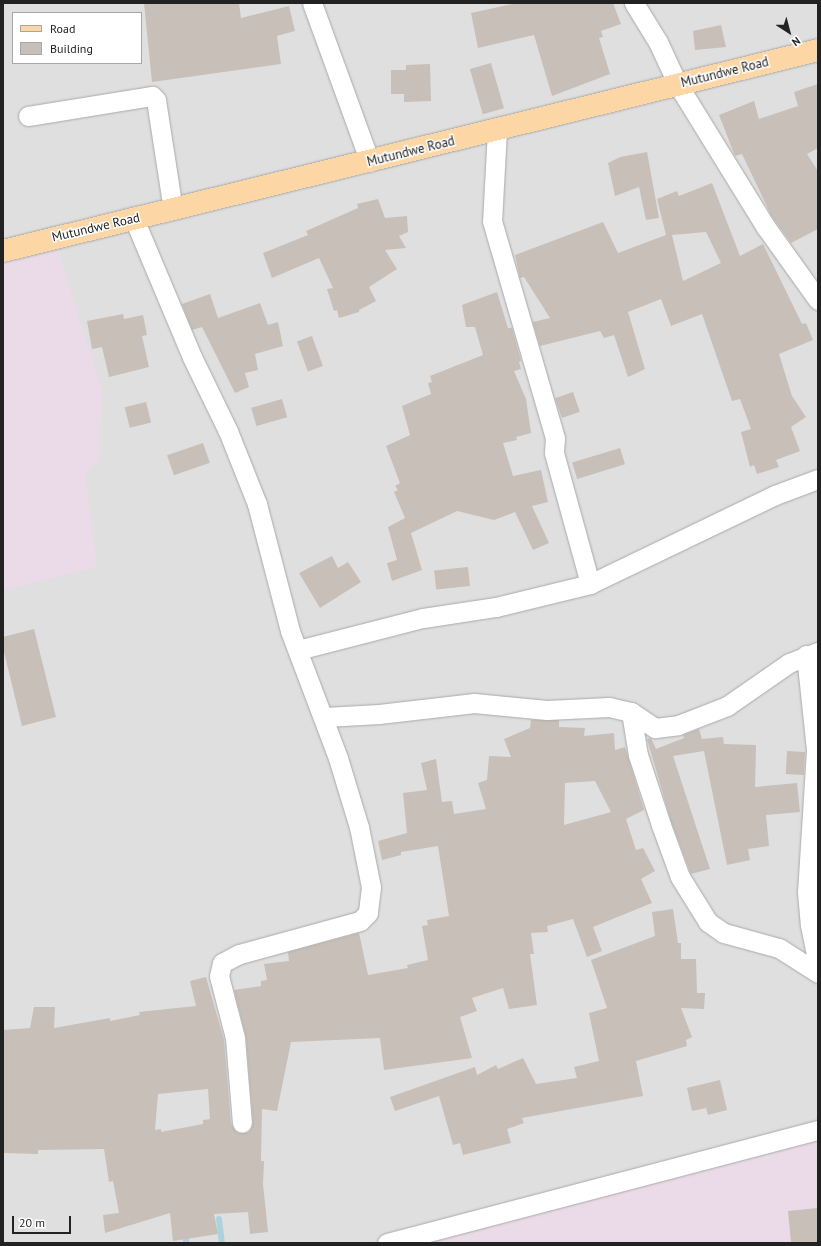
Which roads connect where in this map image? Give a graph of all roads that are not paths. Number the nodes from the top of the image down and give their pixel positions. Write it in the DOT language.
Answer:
graph roads {
  1 [pos="312,3"];
  2 [pos="634,3"];
  3 [pos="818,50"];
  4 [pos="678,85"];
  5 [pos="28,116"];
  6 [pos="497,130"];
  7 [pos="370,162"];
  8 [pos="173,210"];
  9 [pos="134,219"];
  10 [pos="3,251"];
  11 [pos="818,300"];
  12 [pos="818,479"];
  13 [pos="590,584"];
  14 [pos="298,650"];
  15 [pos="812,654"];
  16 [pos="631,712"];
  17 [pos="325,717"];
  18 [pos="818,965"];
  19 [pos="818,973"];
  20 [pos="242,1123"];
  21 [pos="818,1130"];
  22 [pos="387,1243"];
  1 -- 7 [label="street"];
  2 -- 4 [label="street"];
  3 -- 4 [label="main road, Mutundwe Road"];
  4 -- 6 [label="main road, Mutundwe Road"];
  4 -- 11 [label="street"];
  5 -- 8 [label="street"];
  6 -- 7 [label="main road, Mutundwe Road"];
  6 -- 13 [label="street"];
  7 -- 8 [label="main road, Mutundwe Road"];
  8 -- 9 [label="main road, Mutundwe Road"];
  9 -- 10 [label="main road, Mutundwe Road"];
  9 -- 14 [label="street"];
  12 -- 13 [label="street"];
  13 -- 14 [label="street"];
  14 -- 17 [label="street"];
  15 -- 16 [label="street"];
  15 -- 18 [label="street"];
  16 -- 17 [label="street"];
  16 -- 19 [label="street"];
  17 -- 20 [label="street"];
  21 -- 22 [label="street"];
}
